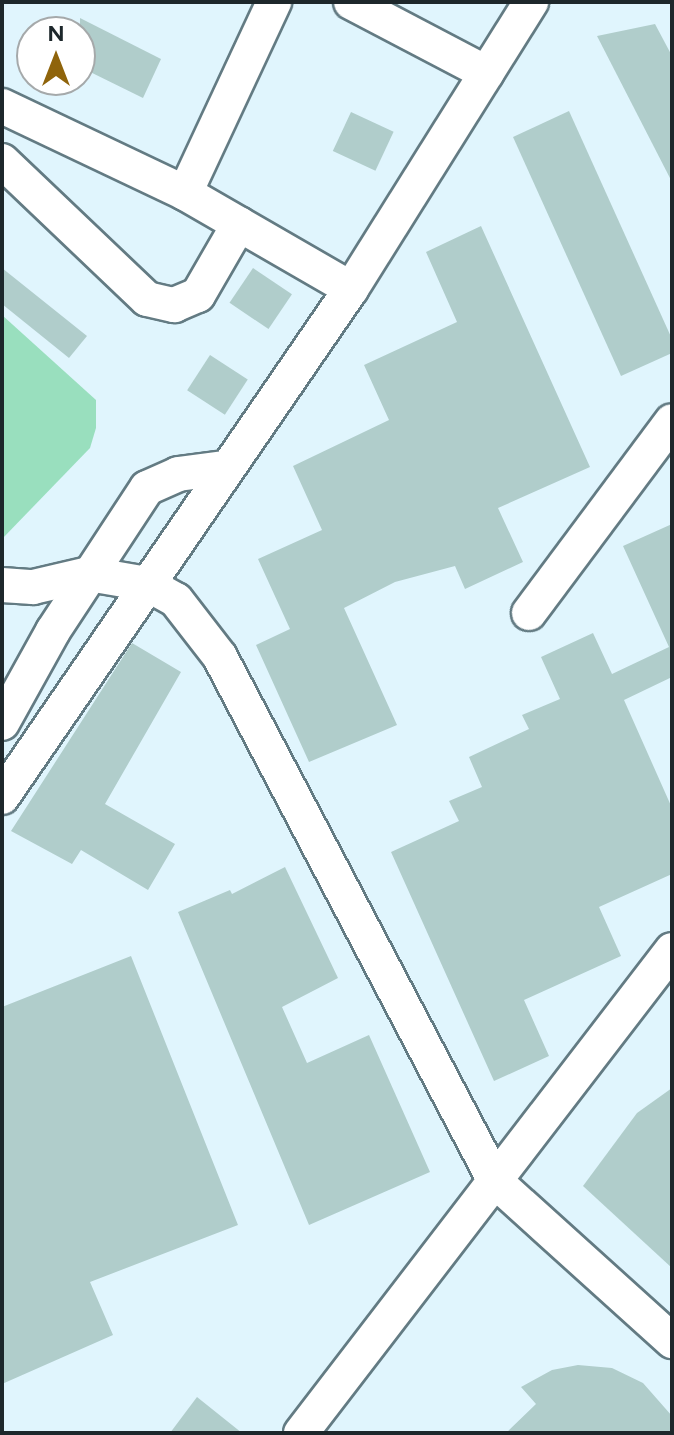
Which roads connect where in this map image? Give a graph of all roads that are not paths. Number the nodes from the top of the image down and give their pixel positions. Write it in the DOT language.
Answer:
graph roads {
  1 [pos="274,2"];
  2 [pos="351,2"];
  3 [pos="531,2"];
  4 [pos="486,73"];
  5 [pos="2,106"];
  6 [pos="2,161"];
  7 [pos="185,193"];
  8 [pos="239,224"];
  9 [pos="351,289"];
  10 [pos="672,421"];
  11 [pos="224,468"];
  12 [pos="89,574"];
  13 [pos="147,584"];
  14 [pos="2,585"];
  15 [pos="529,613"];
  16 [pos="2,723"];
  17 [pos="2,797"];
  18 [pos="672,950"];
  19 [pos="495,1181"];
  20 [pos="672,1341"];
  21 [pos="301,1433"];
  1 -- 7 [label="lane"];
  2 -- 4 [label="lane"];
  3 -- 4 [label="lane"];
  4 -- 9 [label="lane"];
  5 -- 7 [label="lane"];
  6 -- 8 [label="lane"];
  7 -- 8 [label="lane"];
  8 -- 9 [label="lane"];
  9 -- 11 [label="lane"];
  10 -- 15 [label="lane"];
  11 -- 12 [label="lane"];
  11 -- 13 [label="lane"];
  12 -- 13 [label="lane"];
  12 -- 14 [label="lane"];
  12 -- 16 [label="lane"];
  13 -- 17 [label="lane"];
  13 -- 19 [label="lane"];
  18 -- 19 [label="lane"];
  19 -- 20 [label="lane"];
  19 -- 21 [label="lane"];
}
